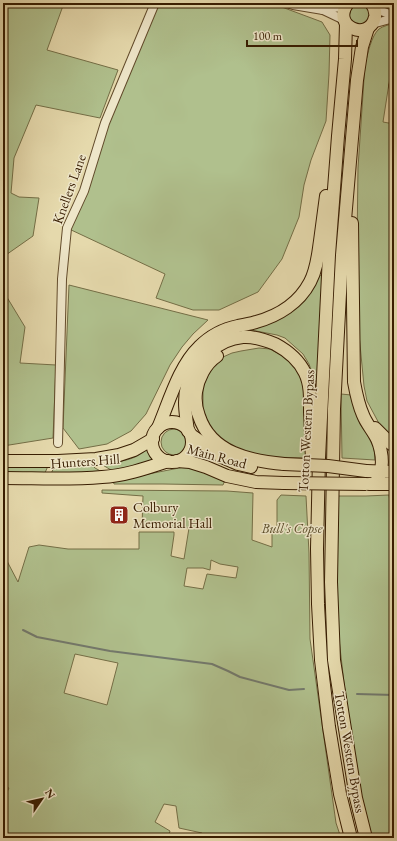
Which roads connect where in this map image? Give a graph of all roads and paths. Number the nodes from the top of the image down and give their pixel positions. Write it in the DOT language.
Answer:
graph roads {
  1 [pos="155,3"];
  2 [pos="286,3"];
  3 [pos="347,4"];
  4 [pos="372,5"];
  5 [pos="323,10"];
  6 [pos="394,17"];
  7 [pos="345,22"];
  8 [pos="370,26"];
  9 [pos="338,136"];
  10 [pos="351,143"];
  11 [pos="277,345"];
  12 [pos="357,402"];
  13 [pos="155,433"];
  14 [pos="189,433"];
  15 [pos="58,443"];
  16 [pos="394,446"];
  17 [pos="3,461"];
  18 [pos="172,461"];
  19 [pos="284,467"];
  20 [pos="381,472"];
  21 [pos="394,472"];
  22 [pos="3,478"];
  23 [pos="370,484"];
  24 [pos="394,484"];
  25 [pos="317,549"];
  26 [pos="351,838"];
  27 [pos="366,838"];
  1 -- 15 [label="street, Knellers Lane"];
  2 -- 5 [label="street"];
  3 -- 5 [label="street"];
  3 -- 7 [label="main road, Totton Western Bypass"];
  4 -- 6 [label="street"];
  4 -- 8 [label="main road, Totton Western Bypass"];
  5 -- 7 [label="street"];
  6 -- 8 [label="street"];
  7 -- 8 [label="main road"];
  7 -- 9 [label="main road, Totton Western Bypass"];
  8 -- 10 [label="main road, Totton Western Bypass"];
  9 -- 13 [label="main road"];
  9 -- 25 [label="main road, Totton Western Bypass"];
  10 -- 12 [label="main road"];
  10 -- 27 [label="main road, Totton Western Bypass"];
  11 -- 14 [label="main road"];
  11 -- 19 [label="main road"];
  11 -- 25 [label="main road"];
  12 -- 16 [label="main road"];
  12 -- 20 [label="main road"];
  13 -- 14 [label="main road"];
  13 -- 17 [label="main road, Hunters Hill"];
  13 -- 18 [label="main road"];
  14 -- 18 [label="main road"];
  14 -- 19 [label="main road, Main Road"];
  18 -- 22 [label="main road, Hunters Hill"];
  18 -- 23 [label="main road, Main Road, bridge"];
  19 -- 20 [label="main road, Main Road, bridge"];
  20 -- 21 [label="main road, Main Road"];
  20 -- 23 [label="main road"];
  23 -- 24 [label="main road, Main Road"];
  25 -- 26 [label="main road, Totton Western Bypass"];
}
